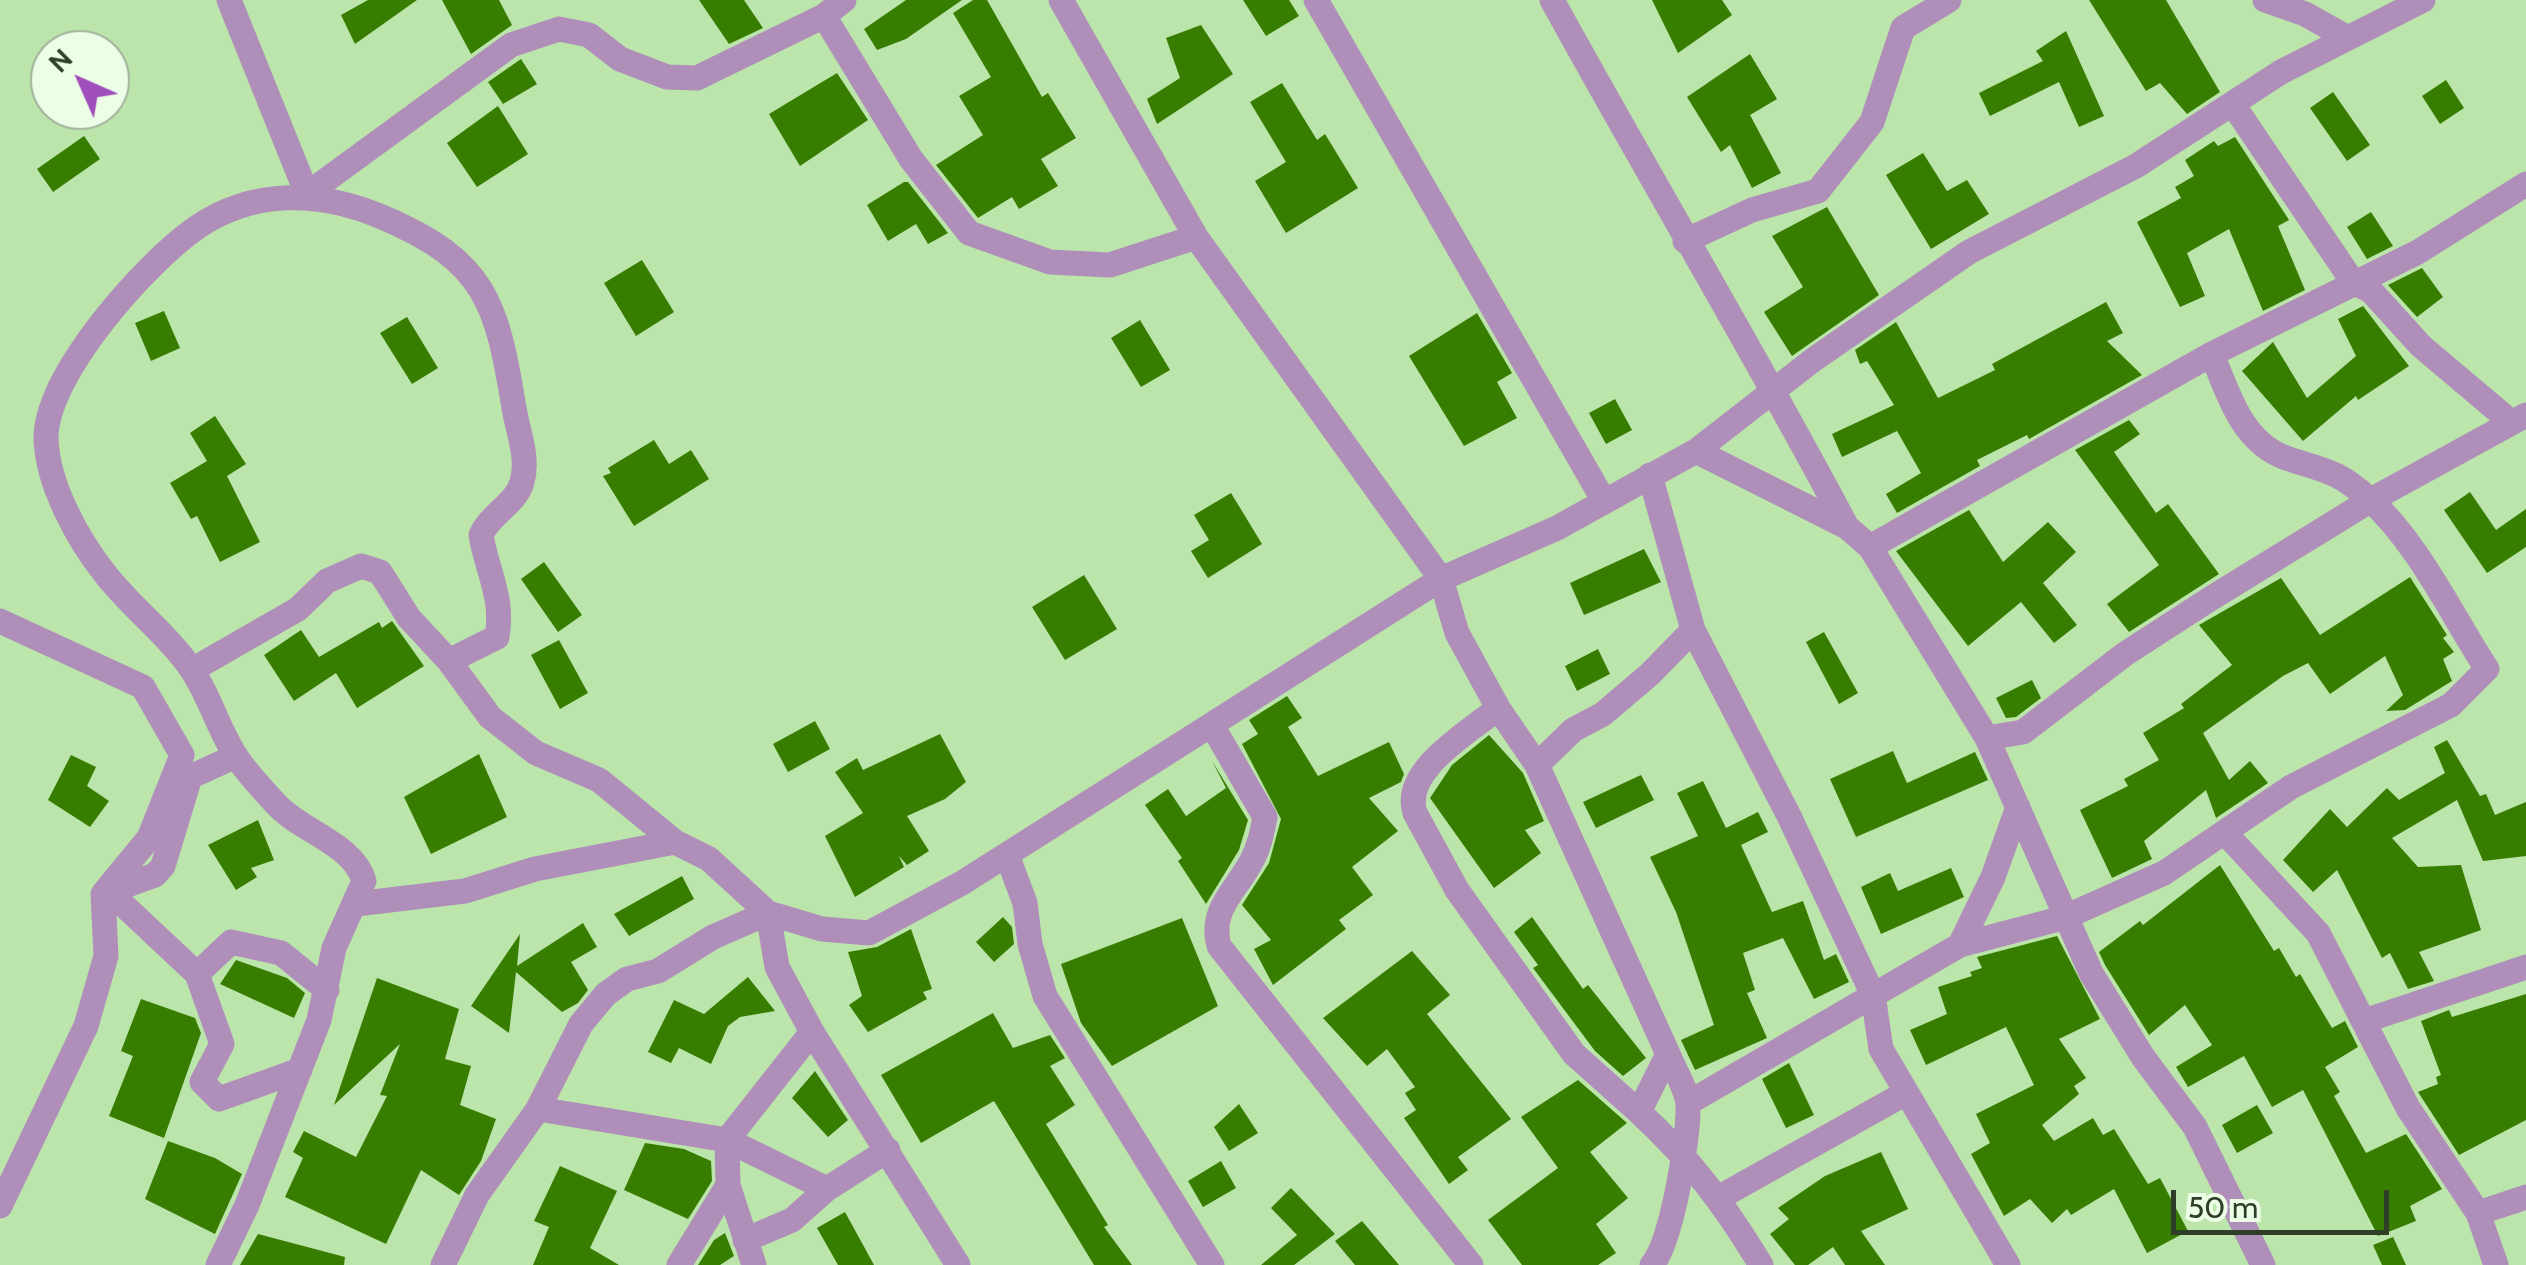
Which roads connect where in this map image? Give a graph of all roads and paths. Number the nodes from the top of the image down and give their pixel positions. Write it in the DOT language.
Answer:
graph roads {
  1 [pos="229,0"];
  2 [pos="1316,0"];
  3 [pos="1552,0"];
  4 [pos="1949,0"];
  5 [pos="2266,0"];
  6 [pos="2422,0"];
  7 [pos="1071,4"];
  8 [pos="834,8"];
  9 [pos="2348,38"];
  10 [pos="2234,106"];
  11 [pos="2526,184"];
  12 [pos="307,194"];
  13 [pos="1196,238"];
  14 [pos="1685,241"];
  15 [pos="2353,282"];
  16 [pos="2212,354"];
  17 [pos="1775,391"];
  18 [pos="2518,418"];
  19 [pos="1696,450"];
  20 [pos="1650,475"];
  21 [pos="2371,500"];
  22 [pos="1604,501"];
  23 [pos="1848,527"];
  24 [pos="1870,547"];
  25 [pos="1441,579"];
  26 [pos="0,621"];
  27 [pos="1693,630"];
  28 [pos="449,661"];
  29 [pos="192,670"];
  30 [pos="1498,708"];
  31 [pos="1213,727"];
  32 [pos="1987,738"];
  33 [pos="236,756"];
  34 [pos="1537,765"];
  35 [pos="2018,807"];
  36 [pos="2226,835"];
  37 [pos="674,842"];
  38 [pos="1007,855"];
  39 [pos="356,904"];
  40 [pos="768,913"];
  41 [pos="2063,918"];
  42 [pos="1960,944"];
  43 [pos="2526,967"];
  44 [pos="198,974"];
  45 [pos="328,990"];
  46 [pos="1873,995"];
  47 [pos="2364,1020"];
  48 [pos="812,1032"];
  49 [pos="1668,1054"];
  50 [pos="300,1070"];
  51 [pos="1904,1094"];
  52 [pos="1688,1102"];
  53 [pos="538,1109"];
  54 [pos="1639,1112"];
  55 [pos="727,1140"];
  56 [pos="888,1150"];
  57 [pos="1681,1150"];
  58 [pos="728,1186"];
  59 [pos="827,1188"];
  60 [pos="1720,1197"];
  61 [pos="2526,1197"];
  62 [pos="0,1206"];
  63 [pos="2478,1213"];
  64 [pos="745,1240"];
  65 [pos="1206,1262"];
  66 [pos="218,1265"];
  67 [pos="443,1265"];
  68 [pos="679,1265"];
  69 [pos="754,1265"];
  70 [pos="958,1265"];
  71 [pos="1471,1265"];
  72 [pos="1652,1265"];
  73 [pos="1761,1265"];
  74 [pos="2008,1265"];
  75 [pos="2263,1265"];
  76 [pos="2496,1265"];
  1 -- 12 [label="street"];
  2 -- 22 [label="street"];
  3 -- 14 [label="street"];
  4 -- 14 [label="street"];
  5 -- 9 [label="street"];
  6 -- 9 [label="street"];
  7 -- 13 [label="street"];
  8 -- 12 [label="street"];
  8 -- 13 [label="street"];
  9 -- 10 [label="street"];
  10 -- 15 [label="street"];
  10 -- 17 [label="street"];
  11 -- 15 [label="street"];
  12 -- 28 [label="street"];
  12 -- 29 [label="street"];
  13 -- 25 [label="street"];
  14 -- 17 [label="street"];
  15 -- 16 [label="street"];
  15 -- 18 [label="street"];
  16 -- 21 [label="street"];
  16 -- 24 [label="street"];
  17 -- 19 [label="street"];
  17 -- 23 [label="street"];
  18 -- 21 [label="street"];
  19 -- 20 [label="street"];
  19 -- 23 [label="street"];
  20 -- 22 [label="street"];
  20 -- 27 [label="street"];
  21 -- 32 [label="street"];
  21 -- 36 [label="street"];
  22 -- 25 [label="street"];
  23 -- 24 [label="street"];
  24 -- 32 [label="street"];
  25 -- 30 [label="street"];
  25 -- 31 [label="street"];
  26 -- 62 [label="street"];
  27 -- 34 [label="street"];
  27 -- 46 [label="street"];
  28 -- 29 [label="street"];
  28 -- 37 [label="street"];
  29 -- 33 [label="street"];
  30 -- 34 [label="street"];
  30 -- 54 [label="street"];
  31 -- 38 [label="street"];
  31 -- 71 [label="street"];
  32 -- 35 [label="street"];
  33 -- 39 [label="street"];
  33 -- 44 [label="street"];
  34 -- 49 [label="street"];
  35 -- 41 [label="street"];
  35 -- 42 [label="street"];
  36 -- 41 [label="street"];
  36 -- 47 [label="street"];
  37 -- 39 [label="street"];
  37 -- 40 [label="street"];
  38 -- 40 [label="street"];
  38 -- 65 [label="street"];
  39 -- 45 [label="street"];
  40 -- 48 [label="street"];
  40 -- 53 [label="street"];
  41 -- 42 [label="street"];
  41 -- 75 [label="street"];
  42 -- 46 [label="street"];
  43 -- 47 [label="street"];
  44 -- 45 [label="street"];
  44 -- 50 [label="street"];
  45 -- 50 [label="street"];
  46 -- 51 [label="street"];
  46 -- 52 [label="street"];
  47 -- 63 [label="street"];
  48 -- 55 [label="street"];
  48 -- 56 [label="street"];
  49 -- 52 [label="street"];
  49 -- 54 [label="street"];
  50 -- 66 [label="street"];
  51 -- 60 [label="street"];
  51 -- 74 [label="street"];
  52 -- 57 [label="street"];
  53 -- 55 [label="street"];
  53 -- 67 [label="street"];
  54 -- 57 [label="street"];
  55 -- 58 [label="street"];
  55 -- 59 [label="street"];
  56 -- 59 [label="street"];
  56 -- 70 [label="street"];
  57 -- 60 [label="street"];
  57 -- 72 [label="street"];
  58 -- 64 [label="street"];
  58 -- 68 [label="street"];
  59 -- 64 [label="street"];
  60 -- 73 [label="street"];
  61 -- 63 [label="street"];
  63 -- 76 [label="street"];
  64 -- 69 [label="street"];
}
